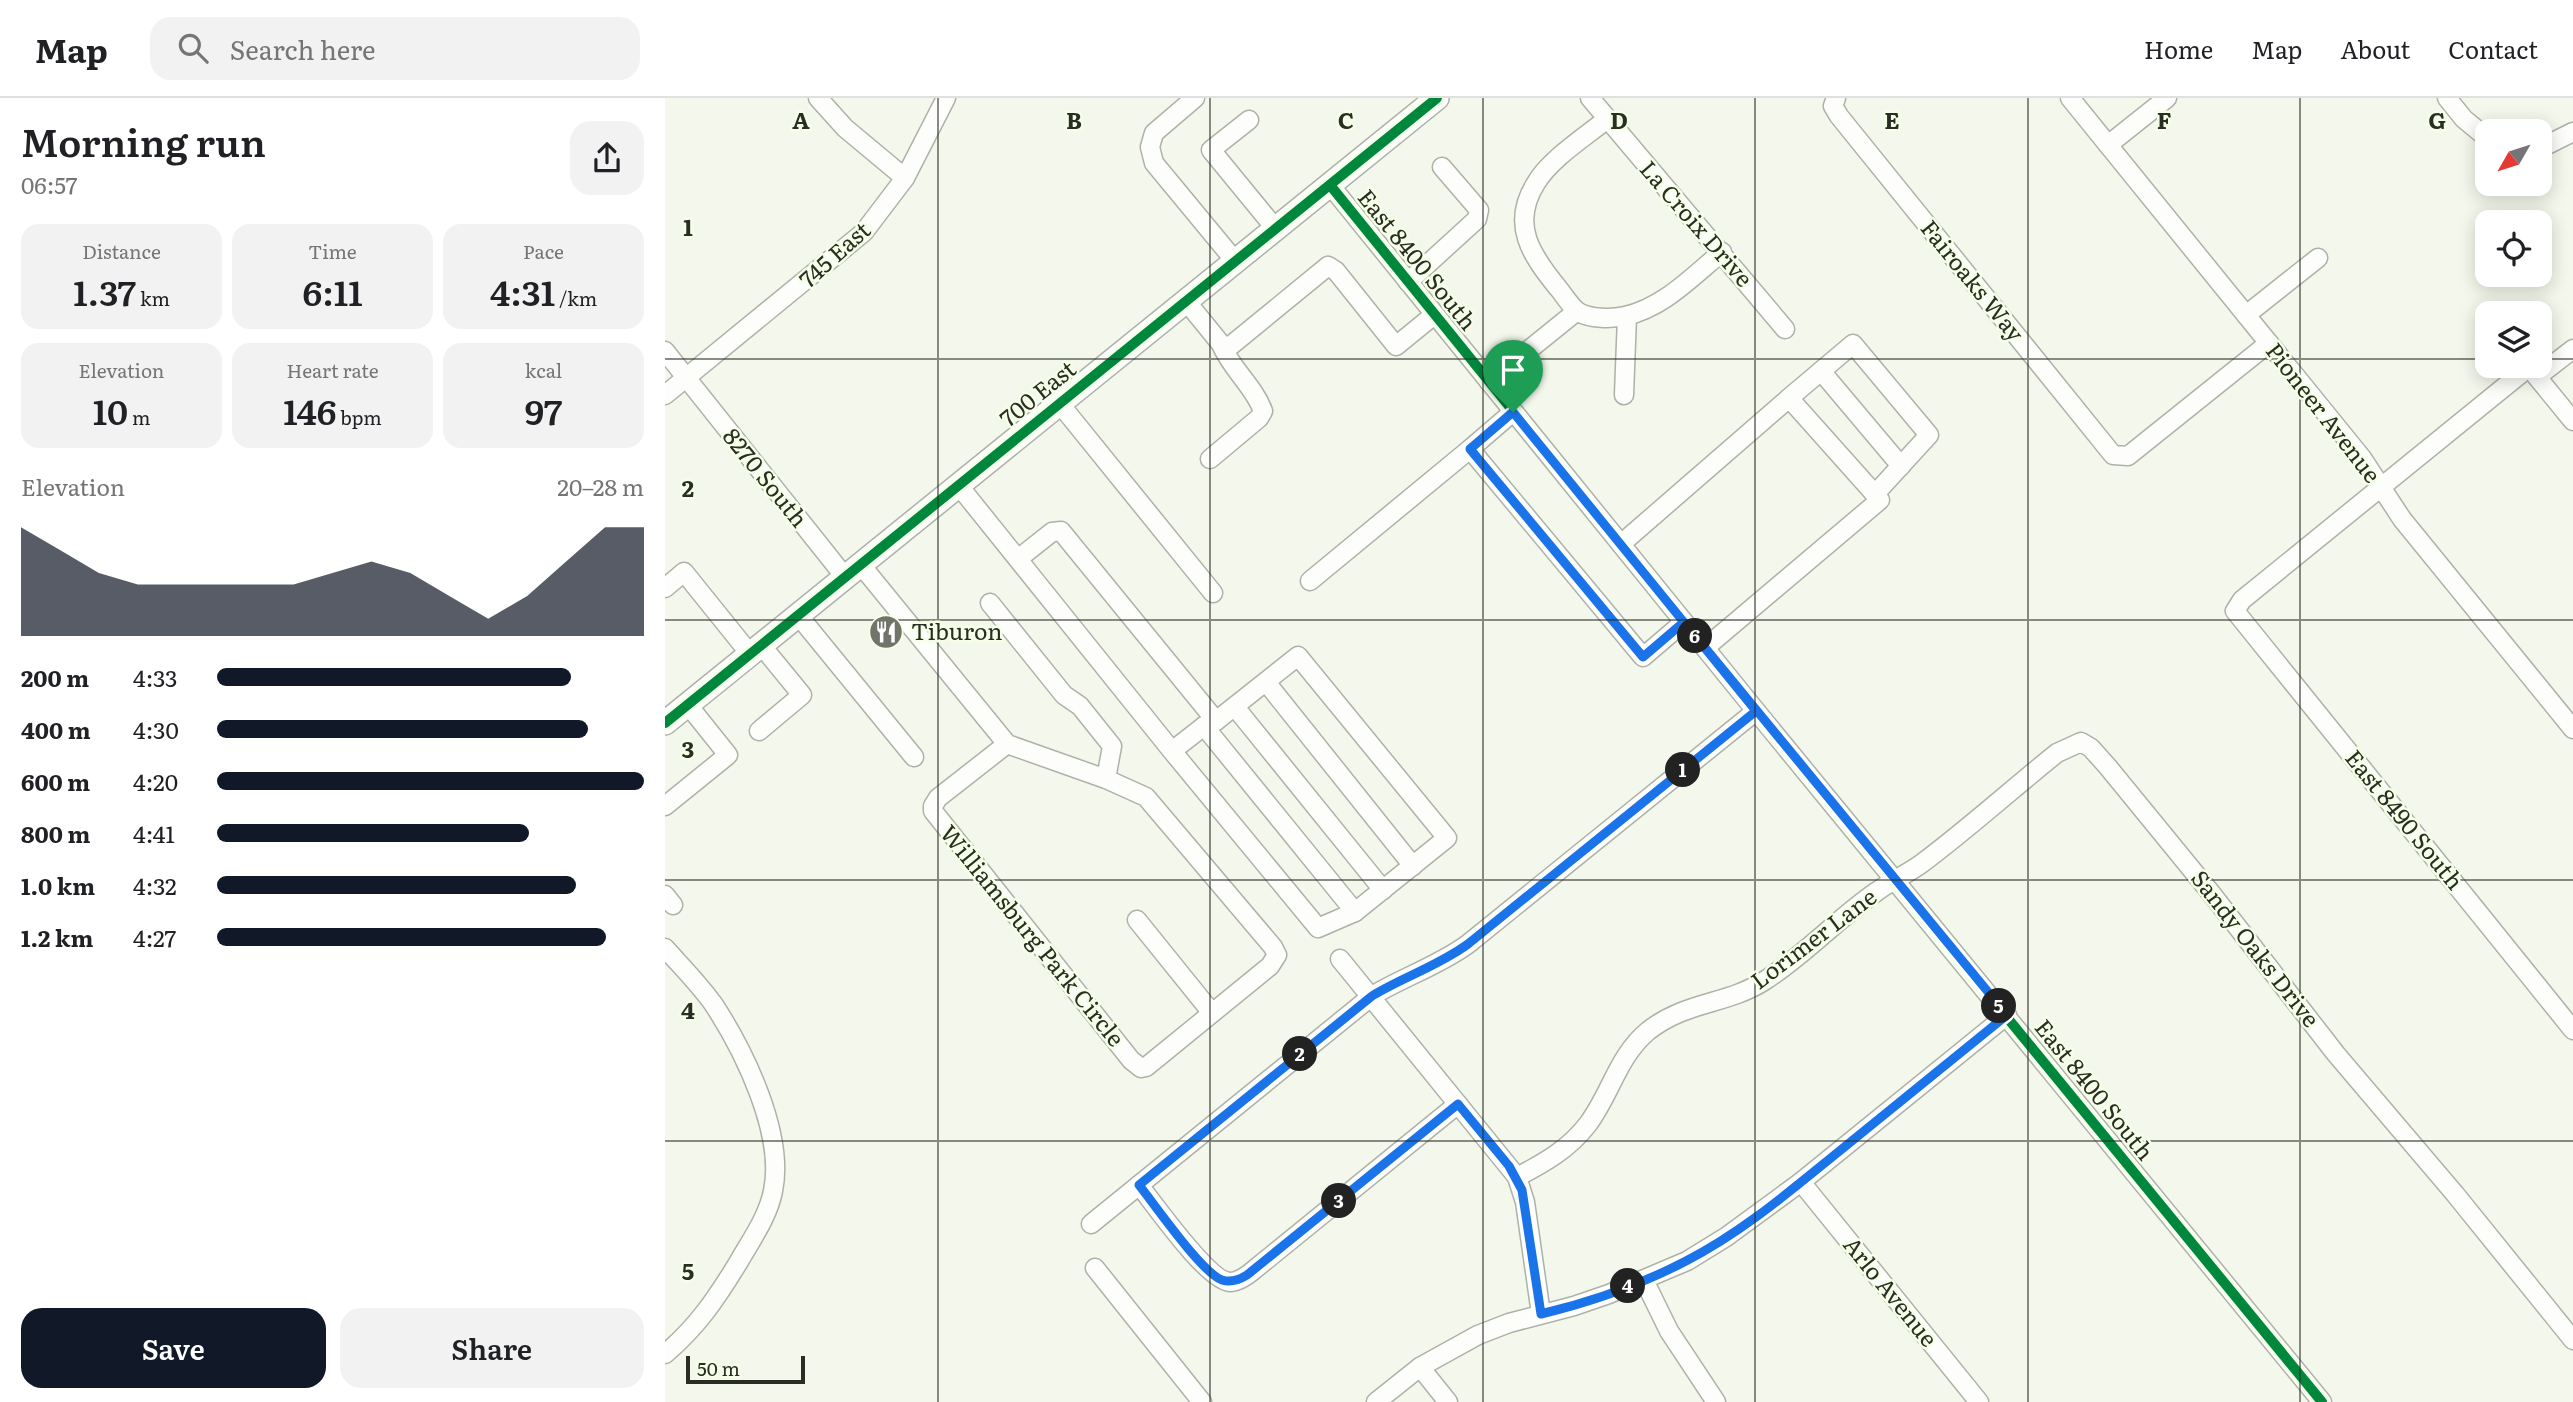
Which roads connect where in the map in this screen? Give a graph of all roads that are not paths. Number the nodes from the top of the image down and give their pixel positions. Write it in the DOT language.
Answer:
graph roads {
  1 [pos="818,98"];
  2 [pos="946,98"];
  3 [pos="1195,98"];
  4 [pos="1590,98"];
  5 [pos="1836,98"];
  6 [pos="2070,98"];
  7 [pos="2167,98"];
  8 [pos="2447,98"];
  9 [pos="1429,101"];
  10 [pos="1607,119"];
  11 [pos="1249,120"];
  12 [pos="2475,128"];
  13 [pos="2573,132"];
  14 [pos="2552,142"];
  15 [pos="2108,145"];
  16 [pos="1442,167"];
  17 [pos="905,178"];
  18 [pos="1330,186"];
  19 [pos="1275,228"];
  20 [pos="1722,252"];
  21 [pos="2318,258"];
  22 [pos="1235,261"];
  23 [pos="1408,282"];
  24 [pos="1186,301"];
  25 [pos="1577,311"];
  26 [pos="1434,315"];
  27 [pos="2246,315"];
  28 [pos="1626,316"];
  29 [pos="1785,329"];
  30 [pos="1221,344"];
  31 [pos="2269,344"];
  32 [pos="2573,349"];
  33 [pos="665,351"];
  34 [pos="2552,365"];
  35 [pos="1821,371"];
  36 [pos="2515,378"];
  37 [pos="2538,378"];
  38 [pos="685,379"];
  39 [pos="1489,382"];
  40 [pos="665,395"];
  41 [pos="1624,395"];
  42 [pos="1789,398"];
  43 [pos="1060,404"];
  44 [pos="1513,412"];
  45 [pos="2573,421"];
  46 [pos="1470,449"];
  47 [pos="1210,459"];
  48 [pos="1901,466"];
  49 [pos="959,486"];
  50 [pos="2381,487"];
  51 [pos="1875,494"];
  52 [pos="1621,544"];
  53 [pos="1018,559"];
  54 [pos="853,571"];
  55 [pos="1310,581"];
  56 [pos="665,588"];
  57 [pos="1213,593"];
  58 [pos="990,603"];
  59 [pos="798,615"];
  60 [pos="1684,622"];
  61 [pos="1705,648"];
  62 [pos="755,650"];
  63 [pos="1266,682"];
  64 [pos="688,705"];
  65 [pos="1235,707"];
  66 [pos="1756,711"];
  67 [pos="665,723"];
  68 [pos="1210,724"];
  69 [pos="2573,729"];
  70 [pos="759,731"];
  71 [pos="1007,744"];
  72 [pos="1172,751"];
  73 [pos="914,757"];
  74 [pos="1106,779"];
  75 [pos="665,806"];
  76 [pos="1413,866"];
  77 [pos="1895,880"];
  78 [pos="1383,890"];
  79 [pos="1355,912"];
  80 [pos="1136,920"];
  81 [pos="665,948"];
  82 [pos="1340,959"];
  83 [pos="1372,996"];
  84 [pos="1212,1013"];
  85 [pos="2007,1015"];
  86 [pos="2573,1030"];
  87 [pos="1458,1104"];
  88 [pos="1517,1177"];
  89 [pos="1801,1182"];
  90 [pos="1139,1185"];
  91 [pos="1091,1224"];
  92 [pos="1095,1268"];
  93 [pos="1644,1280"];
  94 [pos="1541,1314"];
  95 [pos="2573,1340"];
  96 [pos="665,1354"];
  97 [pos="1420,1367"];
  98 [pos="1202,1402"];
  99 [pos="1376,1402"];
  100 [pos="1448,1402"];
  101 [pos="1716,1402"];
  102 [pos="1979,1402"];
  103 [pos="2322,1402"];
  1 -- 17 [label="street"];
  2 -- 17 [label="street, 745 East"];
  3 -- 22 [label="street"];
  4 -- 10 [label="street, La Croix Drive"];
  5 -- 31 [label="street, Fairoaks Way"];
  6 -- 15 [label="street, Pioneer Avenue"];
  7 -- 15 [label="street"];
  8 -- 12 [label="street"];
  9 -- 18 [label="main road, 700 East"];
  10 -- 20 [label="street, La Croix Drive"];
  10 -- 25 [label="street"];
  11 -- 19 [label="street"];
  13 -- 14 [label="street"];
  15 -- 27 [label="street, Pioneer Avenue"];
  16 -- 23 [label="street"];
  17 -- 38 [label="street, 745 East"];
  18 -- 19 [label="main road, 700 East"];
  18 -- 23 [label="street, East 8400 South"];
  19 -- 22 [label="main road, 700 East"];
  20 -- 28 [label="street"];
  20 -- 29 [label="street, La Croix Drive"];
  21 -- 27 [label="street"];
  22 -- 24 [label="main road, 700 East"];
  23 -- 26 [label="street, East 8400 South"];
  24 -- 30 [label="street"];
  24 -- 43 [label="main road, 700 East"];
  25 -- 28 [label="street"];
  25 -- 39 [label="street"];
  26 -- 30 [label="street"];
  26 -- 39 [label="street, East 8400 South"];
  27 -- 31 [label="street, Pioneer Avenue"];
  28 -- 41 [label="street"];
  30 -- 47 [label="street"];
  31 -- 50 [label="street, Pioneer Avenue"];
  32 -- 34 [label="street"];
  33 -- 38 [label="street, 8270 South"];
  35 -- 42 [label="street"];
  35 -- 48 [label="street"];
  35 -- 48 [label="street"];
  36 -- 50 [label="street"];
  37 -- 45 [label="street"];
  38 -- 40 [label="street, 745 East"];
  38 -- 54 [label="street, 8270 South"];
  39 -- 44 [label="street, East 8400 South"];
  42 -- 51 [label="street"];
  42 -- 52 [label="street"];
  43 -- 49 [label="main road, 700 East"];
  43 -- 57 [label="street"];
  44 -- 46 [label="street"];
  44 -- 52 [label="street, East 8400 South"];
  46 -- 55 [label="street"];
  46 -- 60 [label="street"];
  48 -- 51 [label="street"];
  49 -- 53 [label="street"];
  49 -- 54 [label="main road, 700 East"];
  50 -- 69 [label="street, Pioneer Avenue"];
  50 -- 86 [label="street, East 8490 South"];
  51 -- 61 [label="street"];
  52 -- 60 [label="street, East 8400 South"];
  53 -- 68 [label="street"];
  53 -- 72 [label="street"];
  54 -- 59 [label="main road, 700 East"];
  54 -- 71 [label="street"];
  56 -- 62 [label="street"];
  58 -- 74 [label="street"];
  59 -- 62 [label="main road, 700 East"];
  59 -- 73 [label="street"];
  60 -- 61 [label="street, East 8400 South"];
  61 -- 66 [label="street, East 8400 South"];
  62 -- 64 [label="main road, 700 East"];
  62 -- 70 [label="street"];
  63 -- 65 [label="street"];
  63 -- 76 [label="street"];
  63 -- 76 [label="street"];
  64 -- 67 [label="main road, 700 East"];
  64 -- 75 [label="street"];
  65 -- 68 [label="street"];
  65 -- 78 [label="street"];
  66 -- 77 [label="street, East 8400 South"];
  66 -- 83 [label="street"];
  68 -- 72 [label="street"];
  68 -- 79 [label="street"];
  71 -- 74 [label="street, Williamsburg Park Circle"];
  71 -- 84 [label="street, Williamsburg Park Circle"];
  72 -- 79 [label="street"];
  74 -- 84 [label="street, Williamsburg Park Circle"];
  76 -- 78 [label="street"];
  77 -- 85 [label="street, East 8400 South"];
  77 -- 88 [label="street, Lorimer Lane"];
  77 -- 95 [label="street, Sandy Oaks Drive"];
  78 -- 79 [label="street"];
  80 -- 84 [label="street"];
  81 -- 96 [label="street"];
  82 -- 83 [label="street"];
  83 -- 87 [label="street"];
  83 -- 90 [label="street"];
  85 -- 89 [label="street"];
  85 -- 103 [label="street, East 8400 South"];
  87 -- 88 [label="street"];
  87 -- 90 [label="street"];
  88 -- 94 [label="street"];
  89 -- 93 [label="street"];
  89 -- 102 [label="street, Arlo Avenue"];
  90 -- 91 [label="street"];
  92 -- 98 [label="street"];
  93 -- 94 [label="street"];
  93 -- 101 [label="street"];
  94 -- 97 [label="street"];
  97 -- 99 [label="street"];
  97 -- 100 [label="street"];
}
